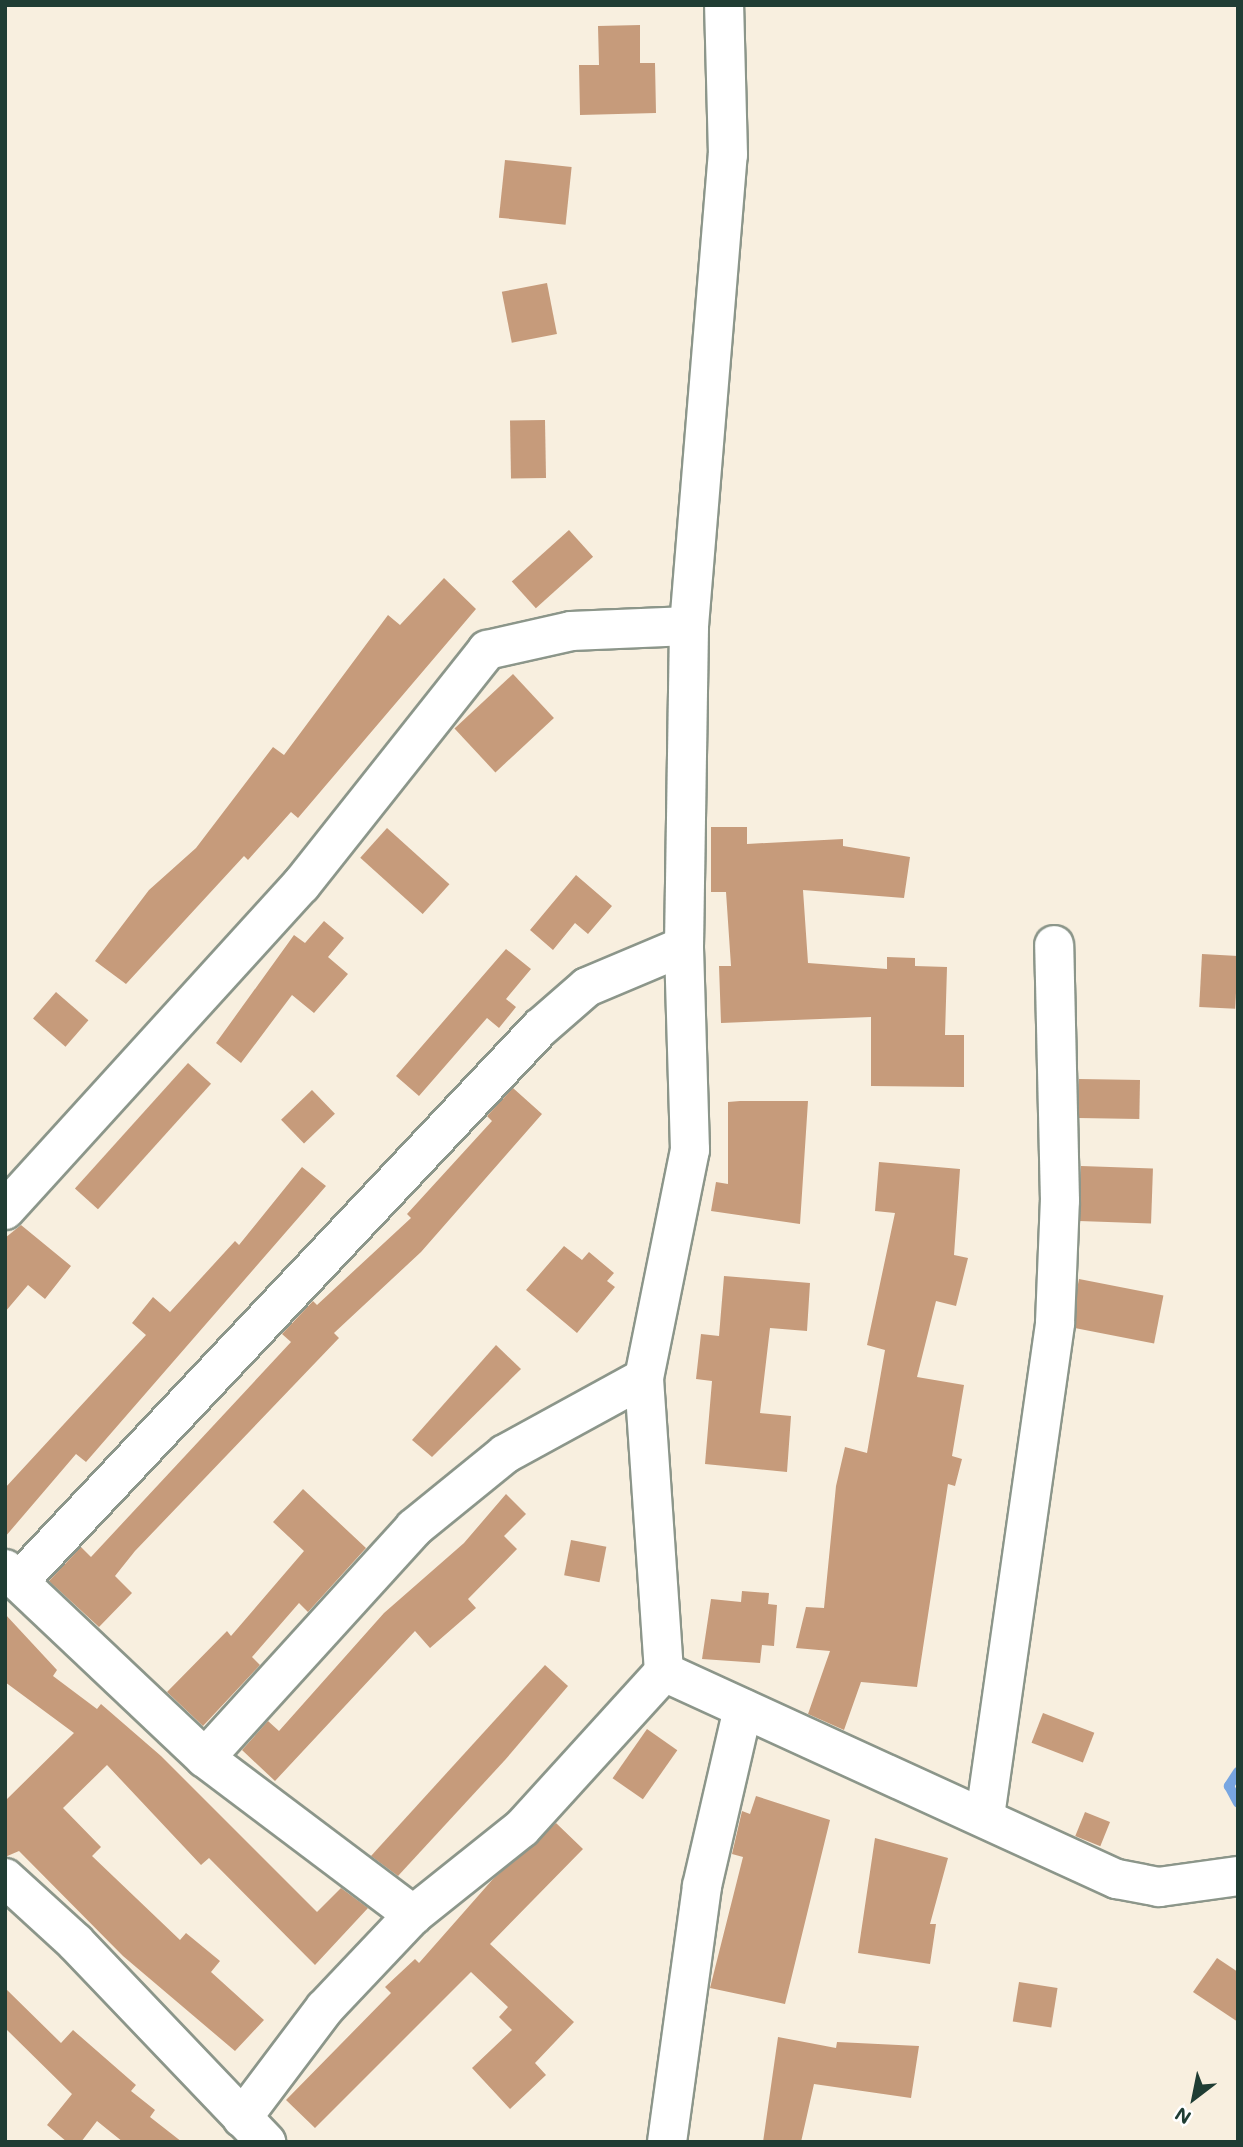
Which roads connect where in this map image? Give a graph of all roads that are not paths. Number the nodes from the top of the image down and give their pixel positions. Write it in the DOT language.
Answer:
graph roads {
  1 [pos="724,5"];
  2 [pos="689,626"];
  3 [pos="1054,944"];
  4 [pos="684,946"];
  5 [pos="5,1210"];
  6 [pos="644,1378"];
  7 [pos="12,1575"];
  8 [pos="664,1672"];
  9 [pos="743,1709"];
  10 [pos="205,1758"];
  11 [pos="985,1816"];
  12 [pos="1238,1876"];
  13 [pos="5,1878"];
  14 [pos="413,1915"];
  15 [pos="254,2130"];
  16 [pos="667,2142"];
  1 -- 2 [label="street"];
  2 -- 4 [label="street"];
  2 -- 5 [label="street"];
  3 -- 11 [label="street"];
  4 -- 6 [label="street"];
  4 -- 7 [label="street"];
  6 -- 8 [label="street"];
  6 -- 10 [label="street"];
  7 -- 10 [label="street"];
  8 -- 9 [label="street"];
  8 -- 14 [label="street"];
  9 -- 11 [label="street"];
  9 -- 16 [label="street"];
  10 -- 14 [label="street"];
  11 -- 12 [label="street"];
  13 -- 15 [label="street"];
  14 -- 15 [label="street"];
}
